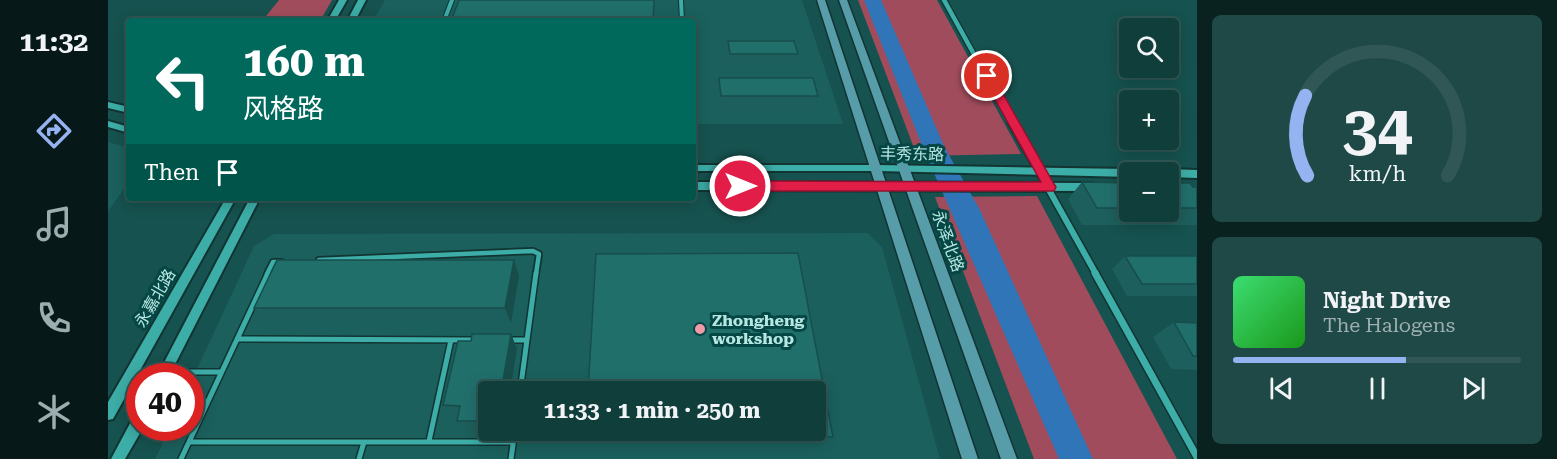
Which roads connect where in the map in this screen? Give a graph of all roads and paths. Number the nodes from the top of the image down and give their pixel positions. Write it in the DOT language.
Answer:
graph roads {
  1 [pos="343,0"];
  2 [pos="362,0"];
  3 [pos="452,0"];
  4 [pos="681,0"];
  5 [pos="820,0"];
  6 [pos="843,0"];
  7 [pos="945,0"];
  8 [pos="333,18"];
  9 [pos="353,18"];
  10 [pos="445,18"];
  11 [pos="682,18"];
  12 [pos="108,105"];
  13 [pos="126,109"];
  14 [pos="108,124"];
  15 [pos="126,129"];
  16 [pos="696,168"];
  17 [pos="877,168"];
  18 [pos="905,169"];
  19 [pos="1041,171"];
  20 [pos="1119,173"];
  21 [pos="1179,173"];
  22 [pos="1197,174"];
  23 [pos="696,186"];
  24 [pos="882,186"];
  25 [pos="911,186"];
  26 [pos="1050,187"];
  27 [pos="1107,188"];
  28 [pos="229,201"];
  29 [pos="253,201"];
  30 [pos="309,261"];
  31 [pos="285,262"];
  32 [pos="237,339"];
  33 [pos="451,340"];
  34 [pos="483,340"];
  35 [pos="505,340"];
  36 [pos="526,340"];
  37 [pos="170,363"];
  38 [pos="221,372"];
  39 [pos="204,373"];
  40 [pos="521,381"];
  41 [pos="207,402"];
  42 [pos="108,414"];
  43 [pos="128,441"];
  44 [pos="364,441"];
  45 [pos="429,441"];
  46 [pos="189,442"];
  47 [pos="513,442"];
  48 [pos="1197,457"];
  49 [pos="118,459"];
  50 [pos="181,459"];
  51 [pos="359,459"];
  52 [pos="511,459"];
  53 [pos="970,459"];
  54 [pos="1009,459"];
  1 -- 8 [label="street"];
  2 -- 9 [label="street"];
  3 -- 10 [label="lane"];
  4 -- 11 [label="lane"];
  5 -- 17 [label="main road"];
  6 -- 18 [label="main road, 永泽北路"];
  7 -- 19 [label="street"];
  12 -- 13 [label="street"];
  14 -- 15 [label="street"];
  16 -- 17 [label="street, 丰秀东路"];
  17 -- 18 [label="street, 丰秀东路"];
  17 -- 24 [label="main road"];
  18 -- 19 [label="street, 丰秀东路"];
  18 -- 25 [label="main road, 永泽北路"];
  19 -- 20 [label="street, 丰秀东路"];
  19 -- 26 [label="street"];
  21 -- 22 [label="street"];
  23 -- 24 [label="street, 丰秀东路"];
  24 -- 25 [label="street, 丰秀东路"];
  24 -- 53 [label="main road"];
  25 -- 26 [label="street, 丰秀东路"];
  25 -- 54 [label="main road, 永泽北路"];
  26 -- 27 [label="street, 丰秀东路"];
  26 -- 48 [label="street"];
  28 -- 42 [label="street, 永嘉北路"];
  29 -- 37 [label="street"];
  30 -- 36 [label="lane"];
  31 -- 32 [label="lane"];
  32 -- 33 [label="lane"];
  32 -- 38 [label="lane"];
  33 -- 34 [label="lane"];
  33 -- 45 [label="lane"];
  35 -- 36 [label="lane"];
  36 -- 40 [label="lane"];
  38 -- 39 [label="lane"];
  38 -- 41 [label="lane"];
  41 -- 46 [label="lane"];
  43 -- 49 [label="street"];
  44 -- 45 [label="lane"];
  44 -- 46 [label="lane"];
  44 -- 51 [label="lane"];
  45 -- 47 [label="lane"];
  46 -- 50 [label="lane"];
  47 -- 52 [label="lane"];
}
